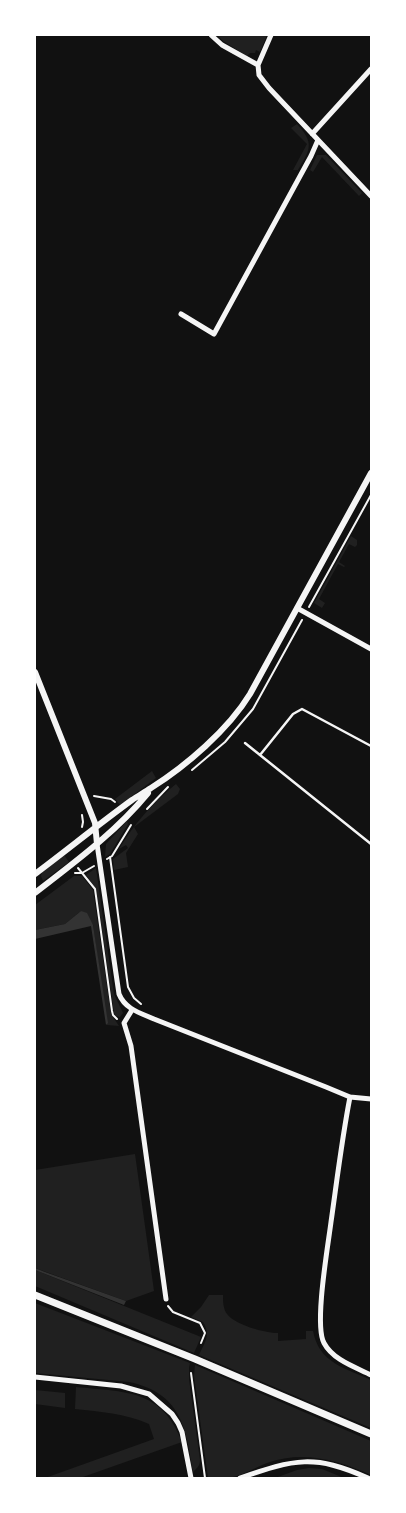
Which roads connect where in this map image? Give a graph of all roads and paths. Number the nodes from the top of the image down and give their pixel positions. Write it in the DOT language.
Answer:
graph roads {
  1 [pos="211,35"];
  2 [pos="271,35"];
  3 [pos="258,65"];
  4 [pos="371,69"];
  5 [pos="312,134"];
  6 [pos="318,140"];
  7 [pos="371,196"];
  8 [pos="181,314"];
  9 [pos="371,473"];
  10 [pos="297,608"];
  11 [pos="371,649"];
  12 [pos="35,672"];
  13 [pos="245,743"];
  14 [pos="371,746"];
  15 [pos="260,755"];
  16 [pos="80,787"];
  17 [pos="152,788"];
  18 [pos="120,809"];
  19 [pos="96,828"];
  20 [pos="97,844"];
  21 [pos="371,844"];
  22 [pos="110,857"];
  23 [pos="82,873"];
  24 [pos="35,874"];
  25 [pos="35,893"];
  26 [pos="138,1002"];
  27 [pos="132,1010"];
  28 [pos="124,1023"];
  29 [pos="350,1097"];
  30 [pos="371,1099"];
  31 [pos="35,1295"];
  32 [pos="166,1299"];
  33 [pos="201,1343"];
  34 [pos="191,1373"];
  35 [pos="371,1375"];
  36 [pos="35,1377"];
  37 [pos="371,1434"];
  38 [pos="191,1478"];
  39 [pos="205,1478"];
  40 [pos="240,1478"];
  41 [pos="368,1478"];
  1 -- 3 [label="street"];
  2 -- 3 [label="street"];
  3 -- 5 [label="street"];
  4 -- 5 [label="street"];
  5 -- 6 [label="street"];
  6 -- 7 [label="street"];
  6 -- 8 [label="street"];
  9 -- 10 [label="street"];
  10 -- 11 [label="street"];
  10 -- 17 [label="street"];
  12 -- 16 [label="street"];
  13 -- 15 [label="lane"];
  14 -- 15 [label="lane"];
  15 -- 21 [label="lane"];
  16 -- 18 [label="path"];
  16 -- 19 [label="street"];
  17 -- 18 [label="street"];
  17 -- 20 [label="street"];
  18 -- 19 [label="street"];
  19 -- 20 [label="street"];
  19 -- 24 [label="street"];
  20 -- 25 [label="street"];
  20 -- 27 [label="street"];
  22 -- 26 [label="path"];
  23 -- 28 [label="path"];
  27 -- 28 [label="street"];
  27 -- 29 [label="street"];
  28 -- 32 [label="street"];
  29 -- 30 [label="street"];
  29 -- 35 [label="street"];
  31 -- 37 [label="main road"];
  32 -- 33 [label="path"];
  34 -- 39 [label="path"];
  36 -- 38 [label="street"];
  40 -- 41 [label="street"];
}
